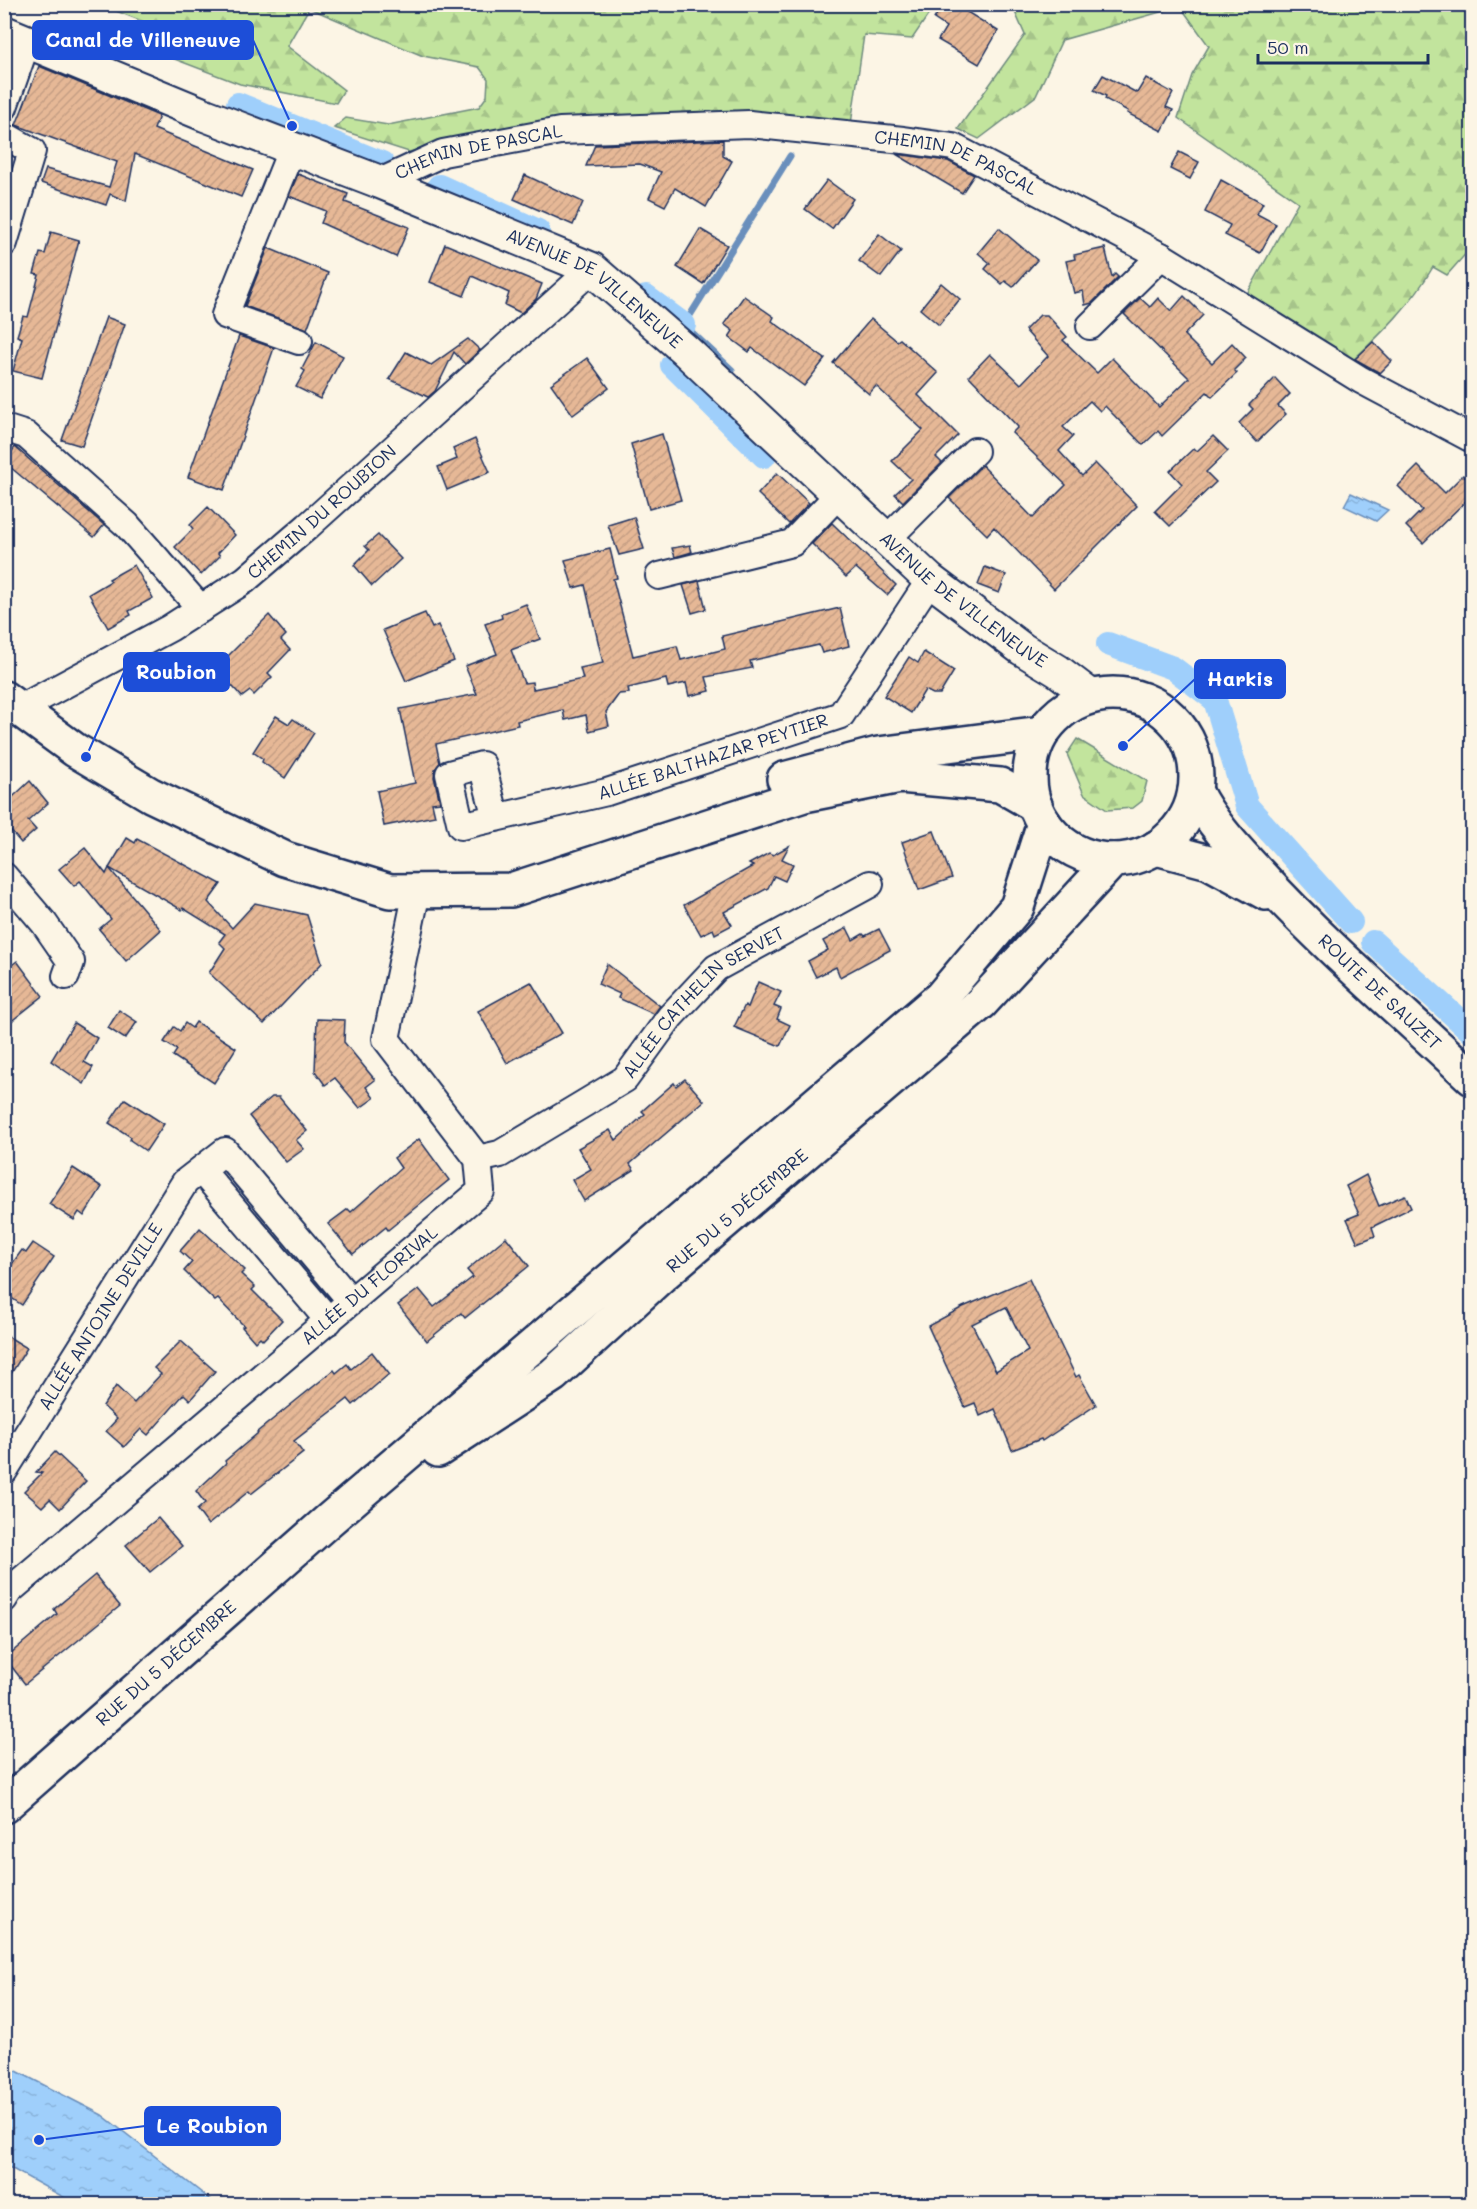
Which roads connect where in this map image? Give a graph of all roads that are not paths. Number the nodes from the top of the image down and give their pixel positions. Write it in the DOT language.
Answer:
graph roads {
  1 [pos="16,36"];
  2 [pos="4,107"];
  3 [pos="4,135"];
  4 [pos="292,148"];
  5 [pos="380,182"];
  6 [pos="4,243"];
  7 [pos="1161,256"];
  8 [pos="592,269"];
  9 [pos="1090,326"];
  10 [pos="299,341"];
  11 [pos="4,428"];
  12 [pos="1473,439"];
  13 [pos="975,451"];
  14 [pos="839,494"];
  15 [pos="886,539"];
  16 [pos="659,576"];
  17 [pos="930,580"];
  18 [pos="201,609"];
  19 [pos="1091,696"];
  20 [pos="12,703"];
  21 [pos="1042,733"];
  22 [pos="1195,791"];
  23 [pos="1040,814"];
  24 [pos="496,818"];
  25 [pos="1156,848"];
  26 [pos="285,859"];
  27 [pos="1113,860"];
  28 [pos="4,876"];
  29 [pos="870,884"];
  30 [pos="417,891"];
  31 [pos="1288,906"];
  32 [pos="66,976"];
  33 [pos="1473,1078"];
  34 [pos="478,1159"];
  35 [pos="201,1170"];
  36 [pos="351,1301"];
  37 [pos="329,1321"];
  38 [pos="4,1471"];
  39 [pos="329,1520"];
  40 [pos="6,1592"];
  41 [pos="4,1806"];
  1 -- 2 [label="street"];
  1 -- 4 [label="street, AVENUE DE VILLENEUVE"];
  3 -- 6 [label="street"];
  4 -- 5 [label="street, AVENUE DE VILLENEUVE"];
  4 -- 10 [label="street"];
  5 -- 7 [label="street, CHEMIN DE PASCAL"];
  5 -- 8 [label="street, AVENUE DE VILLENEUVE"];
  7 -- 9 [label="street"];
  7 -- 12 [label="street, CHEMIN DE PASCAL"];
  8 -- 14 [label="street, AVENUE DE VILLENEUVE"];
  8 -- 18 [label="street, CHEMIN DU ROUBION"];
  11 -- 18 [label="street"];
  13 -- 15 [label="street"];
  14 -- 15 [label="street, AVENUE DE VILLENEUVE"];
  14 -- 16 [label="street"];
  15 -- 17 [label="street, AVENUE DE VILLENEUVE"];
  17 -- 19 [label="street, AVENUE DE VILLENEUVE"];
  17 -- 24 [label="street, ALLÉE BALTHAZAR PEYTIER"];
  18 -- 20 [label="street, CHEMIN DU ROUBION"];
  19 -- 21 [label="main road"];
  19 -- 22 [label="main road"];
  20 -- 26 [label="main road"];
  21 -- 23 [label="main road"];
  21 -- 26 [label="main road"];
  22 -- 25 [label="main road"];
  22 -- 31 [label="main road, ROUTE DE SAUZET"];
  23 -- 27 [label="main road"];
  23 -- 30 [label="main road"];
  23 -- 39 [label="main road, RUE DU 5 DÉCEMBRE"];
  25 -- 27 [label="main road"];
  25 -- 31 [label="main road, ROUTE DE SAUZET"];
  26 -- 30 [label="main road"];
  27 -- 39 [label="main road, RUE DU 5 DÉCEMBRE"];
  28 -- 32 [label="street"];
  29 -- 34 [label="street, ALLÉE CATHELIN SERVET"];
  30 -- 34 [label="street"];
  31 -- 33 [label="main road, ROUTE DE SAUZET"];
  34 -- 36 [label="street, ALLÉE DU FLORIVAL"];
  35 -- 36 [label="street, ALLÉE ANTOINE DEVILLE"];
  35 -- 37 [label="street"];
  35 -- 38 [label="street, ALLÉE ANTOINE DEVILLE"];
  36 -- 37 [label="street, ALLÉE DU FLORIVAL"];
  37 -- 40 [label="street, ALLÉE DU FLORIVAL"];
  39 -- 41 [label="main road, RUE DU 5 DÉCEMBRE"];
}
